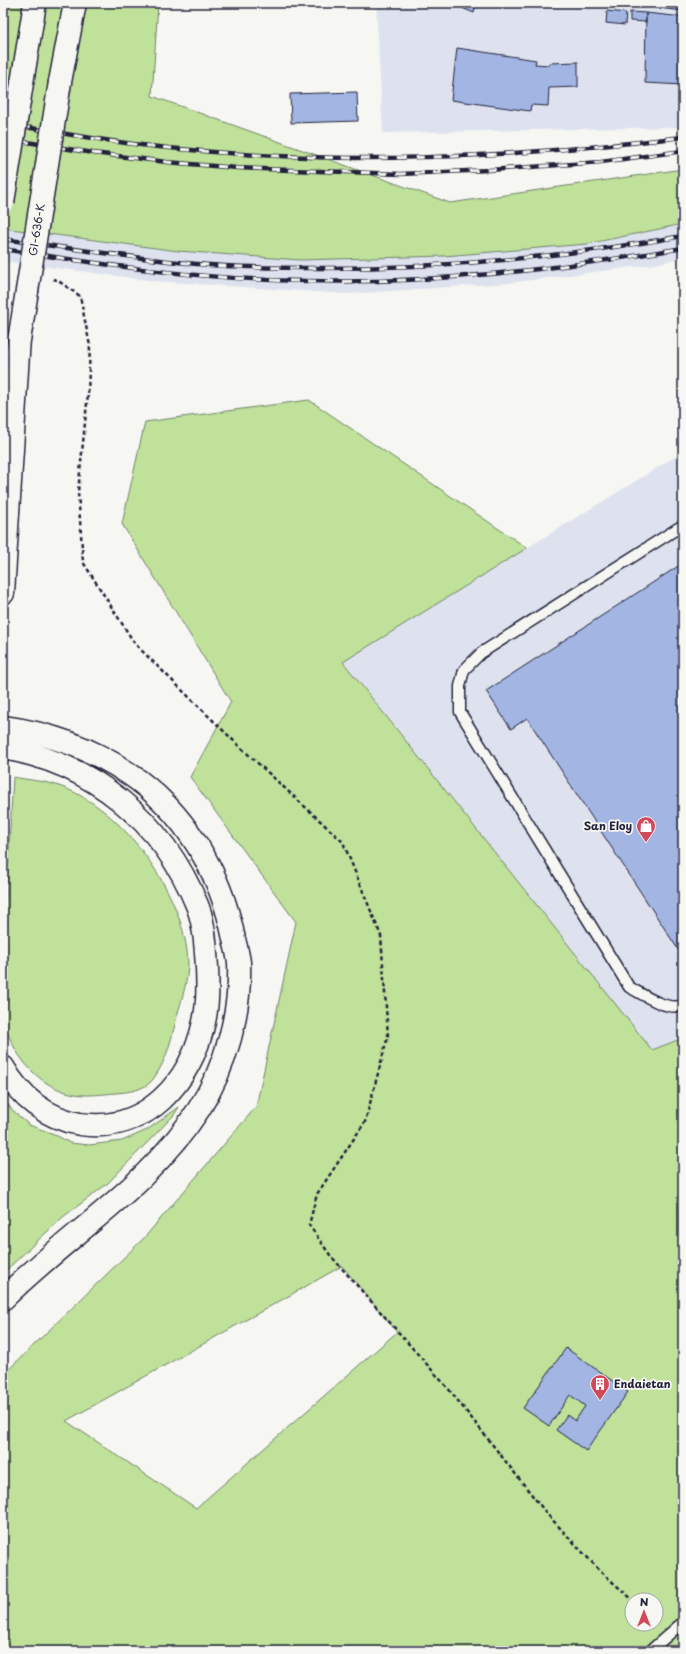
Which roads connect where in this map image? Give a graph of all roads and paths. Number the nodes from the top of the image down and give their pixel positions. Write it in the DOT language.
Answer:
graph roads {
  1 [pos="35,3"];
  2 [pos="75,3"];
  3 [pos="3,202"];
  4 [pos="50,279"];
  5 [pos="19,338"];
  6 [pos="3,457"];
  7 [pos="683,525"];
  8 [pos="3,593"];
  9 [pos="13,728"];
  10 [pos="12,750"];
  11 [pos="683,1005"];
  12 [pos="3,1068"];
  13 [pos="3,1299"];
  14 [pos="624,1592"];
  15 [pos="683,1622"];
  16 [pos="650,1651"];
  1 -- 3 [label="highway, bridge"];
  2 -- 5 [label="highway, GI-636-K, bridge"];
  4 -- 14 [label="path"];
  5 -- 6 [label="highway, GI-636-K"];
  5 -- 8 [label="highway"];
  7 -- 11 [label="lane"];
  9 -- 13 [label="highway"];
  10 -- 12 [label="highway"];
  15 -- 16 [label="lane"];
}
